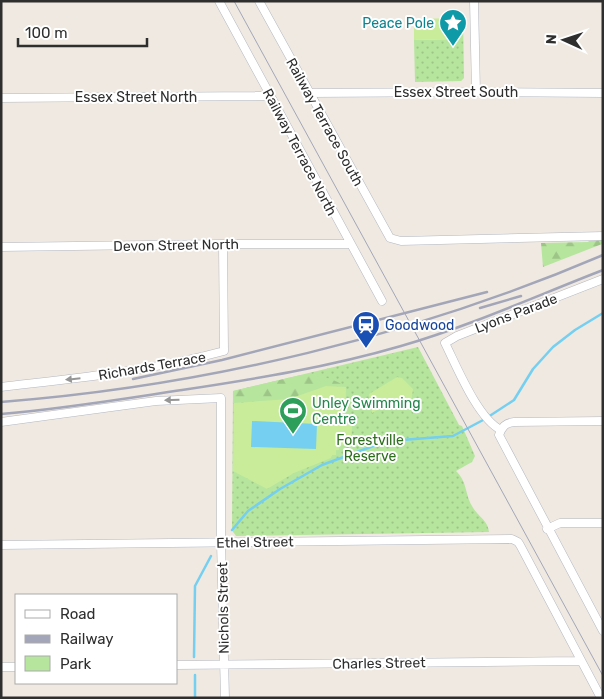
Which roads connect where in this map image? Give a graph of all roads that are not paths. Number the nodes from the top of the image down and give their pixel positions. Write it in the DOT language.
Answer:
graph roads {
  1 [pos="219,1"];
  2 [pos="259,1"];
  3 [pos="474,1"];
  4 [pos="476,92"];
  5 [pos="310,93"];
  6 [pos="603,93"];
  7 [pos="270,96"];
  8 [pos="1,98"];
  9 [pos="603,236"];
  10 [pos="223,244"];
  11 [pos="350,244"];
  12 [pos="1,247"];
  13 [pos="603,279"];
  14 [pos="382,301"];
  15 [pos="1,387"];
  16 [pos="603,421"];
  17 [pos="1,422"];
  18 [pos="502,428"];
  19 [pos="603,523"];
  20 [pos="547,529"];
  21 [pos="221,542"];
  22 [pos="1,545"];
  23 [pos="603,631"];
  24 [pos="581,661"];
  25 [pos="178,665"];
  26 [pos="224,665"];
  27 [pos="1,667"];
  28 [pos="15,667"];
  29 [pos="224,698"];
  30 [pos="601,698"];
  1 -- 7 [label="street, Railway Terrace North"];
  2 -- 5 [label="street, Railway Terrace South"];
  3 -- 4 [label="street"];
  4 -- 5 [label="street, Essex Street South"];
  4 -- 6 [label="street, Essex Street South"];
  5 -- 9 [label="street, Railway Terrace South"];
  7 -- 8 [label="street, Essex Street North"];
  7 -- 11 [label="street, Railway Terrace North"];
  10 -- 11 [label="street, Devon Street North"];
  10 -- 12 [label="street, Devon Street North"];
  10 -- 15 [label="street, Richards Terrace, one-way"];
  11 -- 14 [label="street, Railway Terrace North"];
  13 -- 18 [label="street, Lyons Parade"];
  16 -- 18 [label="street"];
  21 -- 17 [label="street, Nichols Street, one-way"];
  18 -- 20 [label="street"];
  19 -- 20 [label="street"];
  20 -- 23 [label="street"];
  21 -- 22 [label="street, Ethel Street"];
  21 -- 24 [label="street, Ethel Street"];
  21 -- 26 [label="street, Nichols Street"];
  24 -- 26 [label="street, Charles Street"];
  24 -- 30 [label="street"];
  25 -- 26 [label="street, Charles Street"];
  26 -- 29 [label="street, Nichols Street"];
  27 -- 28 [label="street"];
}
